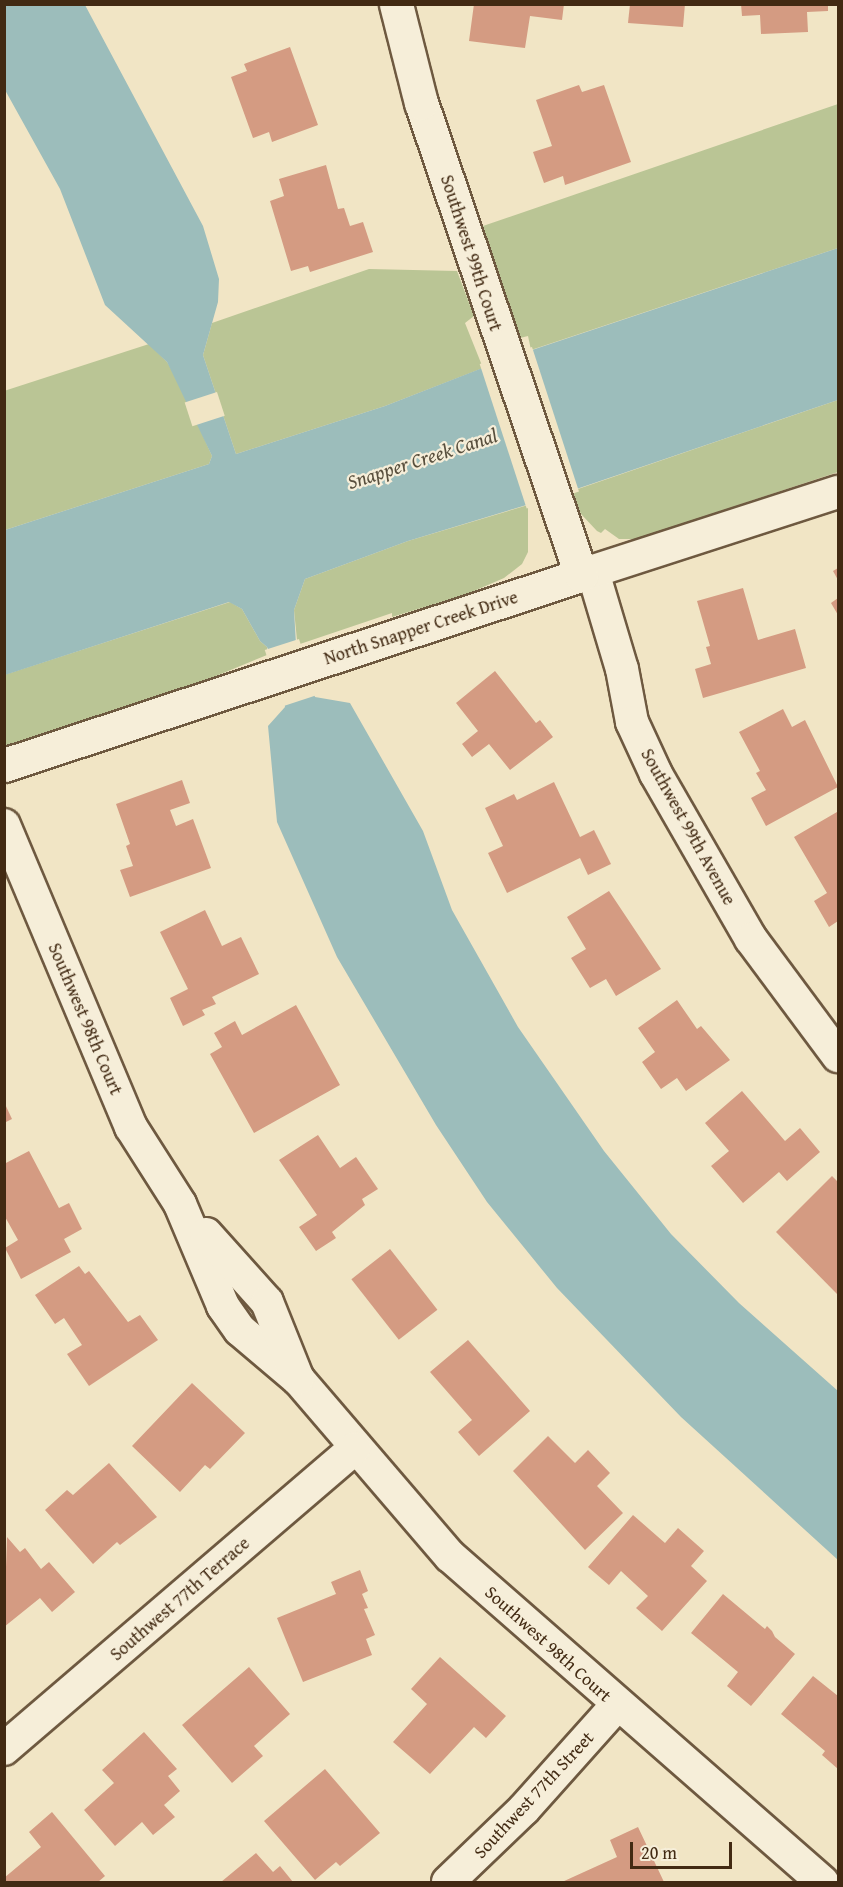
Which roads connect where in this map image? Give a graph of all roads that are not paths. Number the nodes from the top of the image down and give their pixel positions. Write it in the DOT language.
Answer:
graph roads {
  1 [pos="396,4"];
  2 [pos="838,492"];
  3 [pos="553,500"];
  4 [pos="587,574"];
  5 [pos="4,765"];
  6 [pos="4,825"];
  7 [pos="838,1056"];
  8 [pos="355,1448"];
  9 [pos="617,1705"];
  10 [pos="4,1749"];
  11 [pos="448,1882"];
  12 [pos="823,1882"];
  1 -- 3 [label="street, Southwest 99th Court"];
  2 -- 4 [label="street, North Snapper Creek Drive"];
  3 -- 4 [label="street, Southwest 99th Avenue"];
  4 -- 5 [label="street, North Snapper Creek Drive"];
  4 -- 7 [label="street, Southwest 99th Avenue"];
  6 -- 8 [label="street, Southwest 98th Court"];
  8 -- 9 [label="street, Southwest 98th Court"];
  8 -- 10 [label="street, Southwest 77th Terrace"];
  9 -- 11 [label="street, Southwest 77th Street"];
  9 -- 12 [label="street, Southwest 98th Court"];
}
